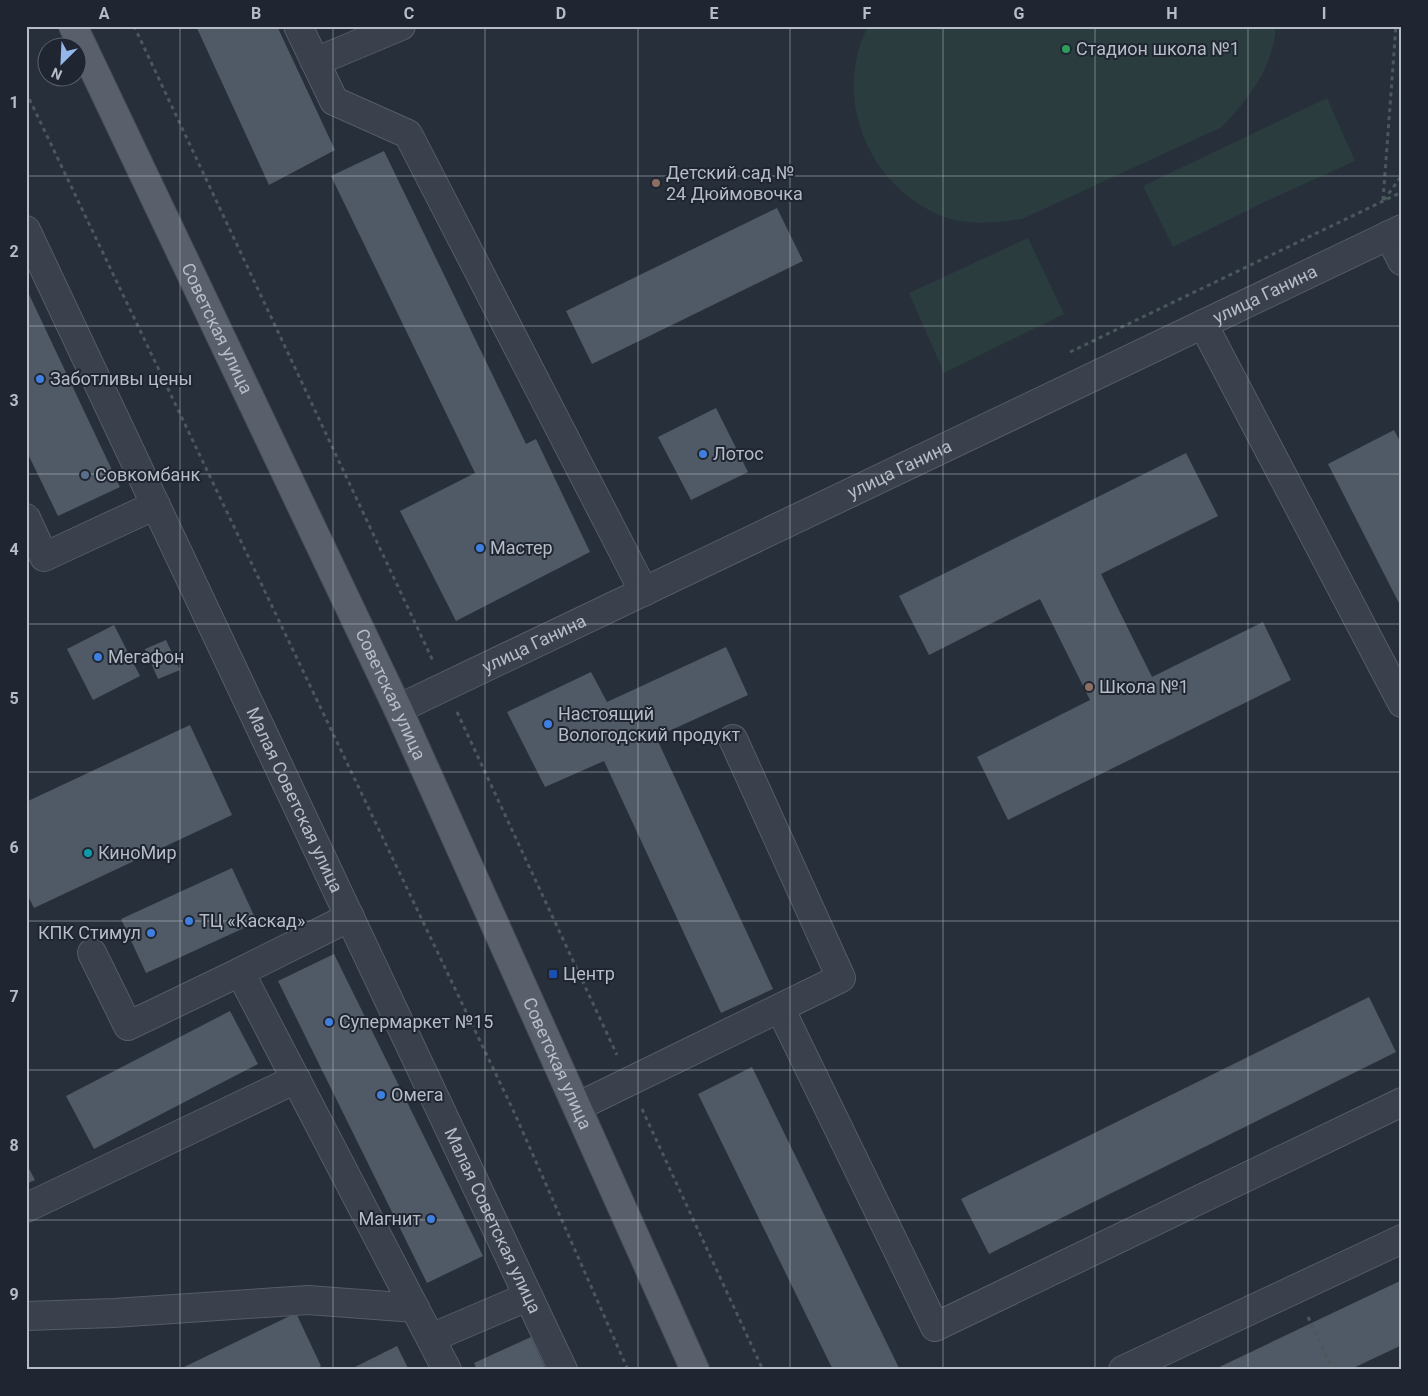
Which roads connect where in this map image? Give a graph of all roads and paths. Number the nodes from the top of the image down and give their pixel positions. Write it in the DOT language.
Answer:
graph roads {
  1 [pos="73,26"];
  2 [pos="298,26"];
  3 [pos="401,26"];
  4 [pos="1396,26"];
  5 [pos="315,62"];
  6 [pos="26,92"];
  7 [pos="1402,175"];
  8 [pos="26,230"];
  9 [pos="1396,232"];
  10 [pos="1402,261"];
  11 [pos="1203,324"];
  12 [pos="156,505"];
  13 [pos="26,518"];
  14 [pos="644,592"];
  15 [pos="1402,703"];
  16 [pos="398,710"];
  17 [pos="733,739"];
  18 [pos="350,917"];
  19 [pos="92,953"];
  20 [pos="240,972"];
  21 [pos="780,1008"];
  22 [pos="296,1079"];
  23 [pos="1402,1102"];
  24 [pos="577,1107"];
  25 [pos="26,1208"];
  26 [pos="1402,1239"];
  27 [pos="1296,1289"];
  28 [pos="529,1298"];
  29 [pos="415,1308"];
  30 [pos="26,1316"];
  31 [pos="431,1338"];
  32 [pos="447,1370"];
  33 [pos="563,1370"];
  34 [pos="628,1370"];
  35 [pos="695,1370"];
  36 [pos="1123,1370"];
  37 [pos="1333,1370"];
  1 -- 16 [label="main road, Советская улица"];
  2 -- 5 [label="street"];
  3 -- 5 [label="street"];
  4 -- 7 [label="path"];
  5 -- 14 [label="street"];
  6 -- 34 [label="path"];
  8 -- 12 [label="street, Малая Советская улица"];
  9 -- 10 [label="street"];
  9 -- 11 [label="street, улица Ганина"];
  11 -- 14 [label="street, улица Ганина"];
  11 -- 15 [label="street"];
  12 -- 13 [label="street"];
  12 -- 18 [label="street, Малая Советская улица"];
  14 -- 16 [label="street, улица Ганина"];
  16 -- 24 [label="main road, Советская улица"];
  17 -- 21 [label="street"];
  18 -- 20 [label="street"];
  18 -- 28 [label="street, Малая Советская улица"];
  19 -- 20 [label="street"];
  20 -- 22 [label="street"];
  21 -- 23 [label="street"];
  21 -- 24 [label="street"];
  22 -- 25 [label="street"];
  22 -- 29 [label="street"];
  24 -- 35 [label="main road, Советская улица"];
  26 -- 27 [label="street"];
  27 -- 36 [label="street"];
  27 -- 37 [label="path"];
  28 -- 31 [label="street"];
  28 -- 33 [label="street, Малая Советская улица"];
  29 -- 30 [label="street"];
  29 -- 31 [label="street"];
  31 -- 32 [label="street"];
}
